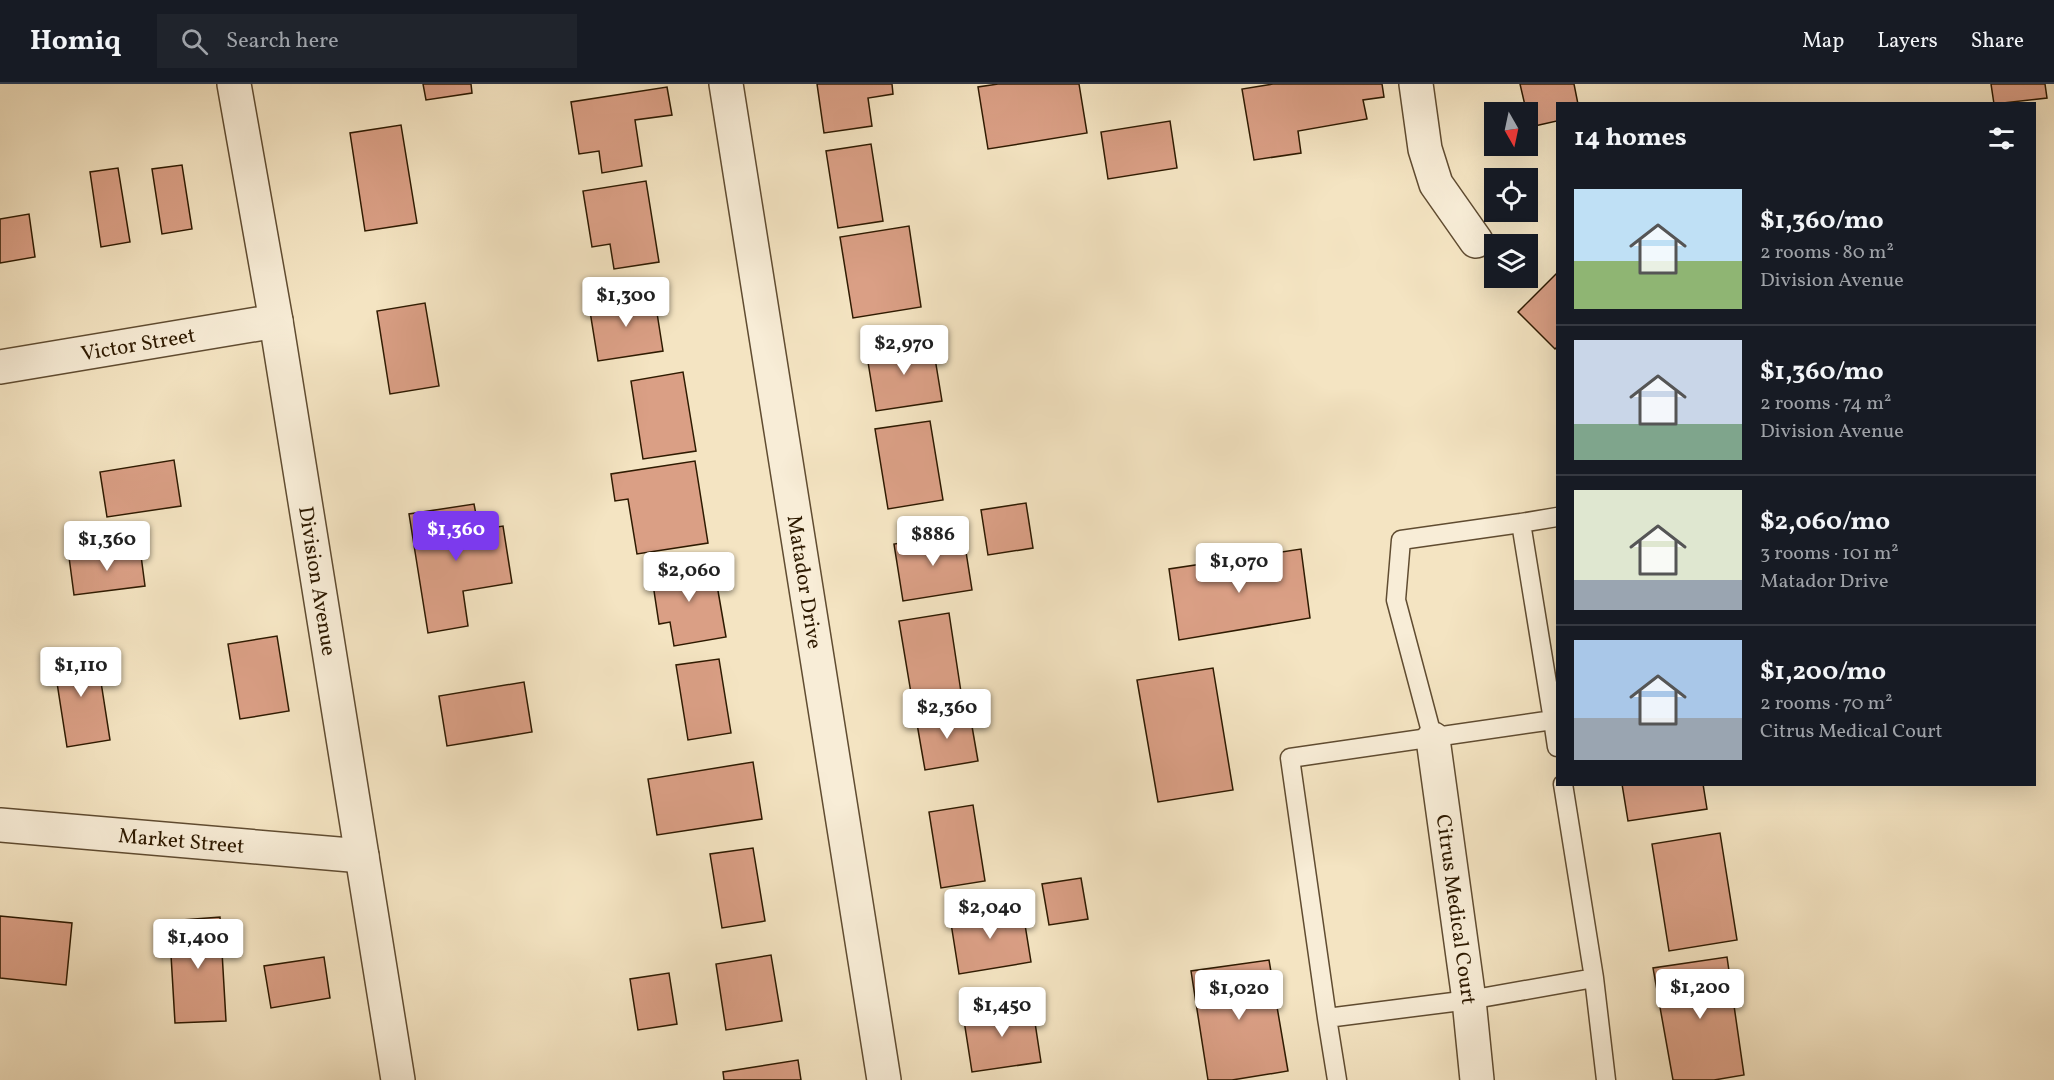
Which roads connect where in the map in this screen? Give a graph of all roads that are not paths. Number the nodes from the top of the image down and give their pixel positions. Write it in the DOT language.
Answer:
graph roads {
  1 [pos="234,84"];
  2 [pos="726,84"];
  3 [pos="1416,84"];
  4 [pos="1476,241"];
  5 [pos="276,321"];
  6 [pos="0,367"];
  7 [pos="1556,517"];
  8 [pos="1521,523"];
  9 [pos="1553,720"];
  10 [pos="1433,739"];
  11 [pos="1556,740"];
  12 [pos="1563,786"];
  13 [pos="0,825"];
  14 [pos="362,856"];
  15 [pos="1594,978"];
  16 [pos="1469,1000"];
  17 [pos="1327,1018"];
  18 [pos="398,1080"];
  19 [pos="884,1080"];
  20 [pos="1337,1080"];
  21 [pos="1478,1080"];
  22 [pos="1606,1080"];
  1 -- 5 [label="street, Division Avenue"];
  2 -- 19 [label="street, Matador Drive"];
  3 -- 4 [label="street"];
  5 -- 6 [label="street, Victor Street"];
  5 -- 14 [label="street, Division Avenue"];
  7 -- 8 [label="lane"];
  8 -- 9 [label="lane"];
  8 -- 10 [label="lane"];
  9 -- 10 [label="lane"];
  9 -- 11 [label="lane"];
  10 -- 16 [label="street, Citrus Medical Court"];
  10 -- 17 [label="lane"];
  12 -- 15 [label="lane"];
  13 -- 14 [label="street, Market Street"];
  14 -- 18 [label="street, Division Avenue"];
  15 -- 16 [label="lane"];
  15 -- 22 [label="lane"];
  16 -- 17 [label="lane"];
  16 -- 21 [label="street, Citrus Medical Court"];
  17 -- 20 [label="lane"];
}
